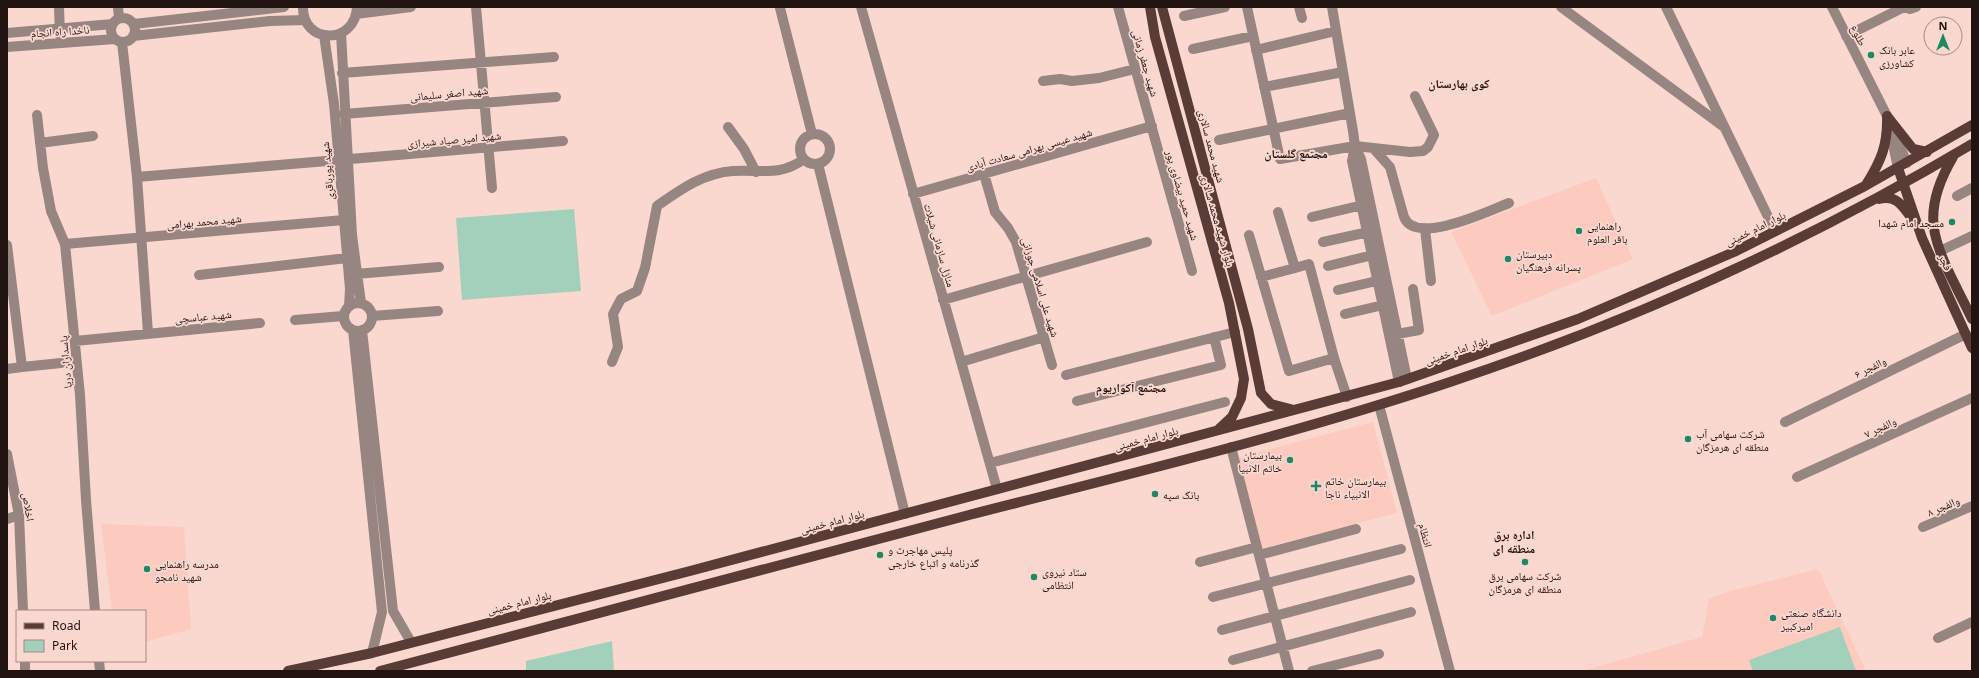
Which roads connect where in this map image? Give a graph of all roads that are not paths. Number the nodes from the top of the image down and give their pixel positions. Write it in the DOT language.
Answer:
graph roads {
  1 [pos="59,7"];
  2 [pos="118,7"];
  3 [pos="284,7"];
  4 [pos="303,7"];
  5 [pos="411,7"];
  6 [pos="476,7"];
  7 [pos="861,7"];
  8 [pos="1118,7"];
  9 [pos="1150,7"];
  10 [pos="1162,7"];
  11 [pos="1224,7"];
  12 [pos="1247,7"];
  13 [pos="1299,7"];
  14 [pos="1332,7"];
  15 [pos="1561,7"];
  16 [pos="1666,7"];
  17 [pos="1832,7"];
  18 [pos="1904,7"];
  19 [pos="1916,7"];
  20 [pos="780,8"];
  21 [pos="357,11"];
  22 [pos="235,13"];
  23 [pos="1184,16"];
  24 [pos="186,18"];
  25 [pos="1302,18"];
  26 [pos="305,20"];
  27 [pos="116,21"];
  28 [pos="134,24"];
  29 [pos="237,25"];
  30 [pos="60,30"];
  31 [pos="187,30"];
  32 [pos="1336,31"];
  33 [pos="7,33"];
  34 [pos="341,34"];
  35 [pos="133,36"];
  36 [pos="324,36"];
  37 [pos="1253,36"];
  38 [pos="1846,36"];
  39 [pos="118,41"];
  40 [pos="61,43"];
  41 [pos="7,47"];
  42 [pos="1193,49"];
  43 [pos="1256,50"];
  44 [pos="554,57"];
  45 [pos="481,63"];
  46 [pos="1135,68"];
  47 [pos="1343,72"];
  48 [pos="342,73"];
  49 [pos="1043,81"];
  50 [pos="1264,87"];
  51 [pos="1415,96"];
  52 [pos="556,97"];
  53 [pos="485,102"];
  54 [pos="339,104"];
  55 [pos="1350,113"];
  56 [pos="344,114"];
  57 [pos="37,115"];
  58 [pos="1887,116"];
  59 [pos="1972,125"];
  60 [pos="728,126"];
  61 [pos="1152,126"];
  62 [pos="1273,127"];
  63 [pos="1725,128"];
  64 [pos="812,134"];
  65 [pos="93,136"];
  66 [pos="563,140"];
  67 [pos="1219,140"];
  68 [pos="40,142"];
  69 [pos="1972,144"];
  70 [pos="1355,146"];
  71 [pos="489,148"];
  72 [pos="1373,148"];
  73 [pos="1927,152"];
  74 [pos="1953,156"];
  75 [pos="804,159"];
  76 [pos="343,160"];
  77 [pos="818,164"];
  78 [pos="1903,166"];
  79 [pos="756,172"];
  80 [pos="984,174"];
  81 [pos="137,177"];
  82 [pos="1913,179"];
  83 [pos="1904,183"];
  84 [pos="1866,186"];
  85 [pos="492,188"];
  86 [pos="1972,188"];
  87 [pos="913,194"];
  88 [pos="1957,196"];
  89 [pos="1509,203"];
  90 [pos="1866,203"];
  91 [pos="1366,204"];
  92 [pos="1278,212"];
  93 [pos="1312,217"];
  94 [pos="344,220"];
  95 [pos="1917,224"];
  96 [pos="1425,228"];
  97 [pos="1372,231"];
  98 [pos="1775,231"];
  99 [pos="1934,232"];
  100 [pos="1249,235"];
  101 [pos="1972,236"];
  102 [pos="142,238"];
  103 [pos="1922,238"];
  104 [pos="1147,242"];
  105 [pos="1323,242"];
  106 [pos="65,244"];
  107 [pos="7,245"];
  108 [pos="1940,251"];
  109 [pos="1377,254"];
  110 [pos="347,258"];
  111 [pos="1328,266"];
  112 [pos="439,267"];
  113 [pos="1295,268"];
  114 [pos="1192,271"];
  115 [pos="356,274"];
  116 [pos="199,275"];
  117 [pos="1026,276"];
  118 [pos="1261,277"];
  119 [pos="1382,280"];
  120 [pos="1430,281"];
  121 [pos="1413,289"];
  122 [pos="1338,290"];
  123 [pos="943,300"];
  124 [pos="361,303"];
  125 [pos="1383,305"];
  126 [pos="349,306"];
  127 [pos="438,310"];
  128 [pos="1345,314"];
  129 [pos="344,316"];
  130 [pos="372,316"];
  131 [pos="1972,319"];
  132 [pos="295,320"];
  133 [pos="260,323"];
  134 [pos="1248,329"];
  135 [pos="358,330"];
  136 [pos="1235,332"];
  137 [pos="148,333"];
  138 [pos="1966,334"];
  139 [pos="1394,335"];
  140 [pos="1044,337"];
  141 [pos="1214,337"];
  142 [pos="75,341"];
  143 [pos="1972,348"];
  144 [pos="1334,358"];
  145 [pos="612,362"];
  146 [pos="961,362"];
  147 [pos="61,363"];
  148 [pos="1052,365"];
  149 [pos="22,367"];
  150 [pos="7,369"];
  151 [pos="1066,374"];
  152 [pos="1403,381"];
  153 [pos="1347,397"];
  154 [pos="365,398"];
  155 [pos="1972,398"];
  156 [pos="1077,401"];
  157 [pos="1225,402"];
  158 [pos="1379,405"];
  159 [pos="1296,411"];
  160 [pos="1785,422"];
  161 [pos="1215,432"];
  162 [pos="1230,447"];
  163 [pos="7,454"];
  164 [pos="990,463"];
  165 [pos="1797,477"];
  166 [pos="998,489"];
  167 [pos="381,497"];
  168 [pos="370,498"];
  169 [pos="1972,506"];
  170 [pos="905,514"];
  171 [pos="19,515"];
  172 [pos="7,519"];
  173 [pos="1923,527"];
  174 [pos="1356,529"];
  175 [pos="1402,549"];
  176 [pos="1258,551"];
  177 [pos="1200,562"];
  178 [pos="383,569"];
  179 [pos="690,571"];
  180 [pos="1410,580"];
  181 [pos="1267,585"];
  182 [pos="696,588"];
  183 [pos="1213,597"];
  184 [pos="23,610"];
  185 [pos="95,610"];
  186 [pos="1411,612"];
  187 [pos="1275,616"];
  188 [pos="1972,622"];
  189 [pos="1222,630"];
  190 [pos="1938,638"];
  191 [pos="411,642"];
  192 [pos="1283,648"];
  193 [pos="372,652"];
  194 [pos="1379,654"];
  195 [pos="1233,660"];
  196 [pos="400,668"];
  197 [pos="288,671"];
  198 [pos="380,671"];
  199 [pos="1289,671"];
  200 [pos="1312,671"];
  201 [pos="1450,671"];
  1 -- 30 [label="street"];
  2 -- 27 [label="street"];
  3 -- 22 [label="street"];
  4 -- 26 [label="street"];
  5 -- 21 [label="street"];
  6 -- 45 [label="street"];
  7 -- 87 [label="street, منازل سازمانی شیلات"];
  8 -- 46 [label="street, شهید جعفر زمانی"];
  9 -- 136 [label="main road, بلوار شهید محمد سالاری"];
  10 -- 134 [label="main road, شهید محمد سالاری"];
  11 -- 23 [label="street"];
  12 -- 37 [label="street"];
  13 -- 25 [label="street"];
  14 -- 32 [label="street"];
  15 -- 63 [label="street"];
  16 -- 63 [label="street"];
  17 -- 38 [label="street, طلوع"];
  18 -- 19 [label="street"];
  18 -- 38 [label="street"];
  20 -- 64 [label="street"];
  21 -- 34 [label="street"];
  22 -- 24 [label="street"];
  22 -- 29 [label="street"];
  24 -- 28 [label="street"];
  24 -- 31 [label="street"];
  26 -- 29 [label="street"];
  26 -- 36 [label="street"];
  27 -- 28 [label="street"];
  27 -- 30 [label="street, ناخدا راه انجام"];
  27 -- 39 [label="street"];
  28 -- 35 [label="street"];
  29 -- 31 [label="street"];
  30 -- 33 [label="street, ناخدا راه انجام"];
  30 -- 40 [label="street"];
  31 -- 35 [label="street"];
  32 -- 43 [label="street"];
  32 -- 47 [label="street"];
  34 -- 36 [label="street"];
  34 -- 48 [label="street, شهید پورباقری"];
  35 -- 39 [label="street"];
  36 -- 54 [label="street, شهید پورباقری"];
  37 -- 42 [label="street"];
  37 -- 43 [label="street"];
  38 -- 58 [label="street, طلوع"];
  39 -- 40 [label="street, ناخدا راه انجام"];
  39 -- 81 [label="street"];
  40 -- 41 [label="street, ناخدا راه انجام"];
  43 -- 50 [label="street"];
  44 -- 45 [label="street"];
  45 -- 48 [label="street"];
  45 -- 53 [label="street"];
  46 -- 49 [label="street"];
  46 -- 61 [label="street, شهید جعفر زمانی"];
  47 -- 50 [label="street"];
  47 -- 55 [label="street"];
  48 -- 54 [label="street, شهید پورباقری"];
  50 -- 62 [label="street"];
  51 -- 72 [label="street"];
  52 -- 53 [label="street, شهید اصغر سلیمانی"];
  53 -- 56 [label="street, شهید اصغر سلیمانی"];
  53 -- 71 [label="street"];
  54 -- 56 [label="street, شهید پورباقری"];
  54 -- 76 [label="street, شهید پورباقری"];
  55 -- 62 [label="street"];
  55 -- 70 [label="street"];
  56 -- 76 [label="street, شهید پورباقری"];
  57 -- 68 [label="street, پاسداران دریا"];
  58 -- 73 [label="main road"];
  58 -- 78 [label="street, طلوع"];
  58 -- 84 [label="main road"];
  59 -- 73 [label="main road, بلوار امام خمینی"];
  60 -- 79 [label="street"];
  61 -- 80 [label="street, شهید عیسی بهرامی سعادت آبادی"];
  61 -- 114 [label="street, شهید حمید بیضاوی پور"];
  62 -- 67 [label="street"];
  62 -- 70 [label="street"];
  63 -- 98 [label="street"];
  64 -- 75 [label="street"];
  64 -- 77 [label="street"];
  65 -- 68 [label="street"];
  66 -- 71 [label="street, شهید امیر صیاد شیرازی"];
  68 -- 106 [label="street, پاسداران دریا"];
  69 -- 74 [label="main road"];
  70 -- 72 [label="street"];
  70 -- 91 [label="street"];
  71 -- 76 [label="street, شهید امیر صیاد شیرازی"];
  71 -- 85 [label="street"];
  72 -- 96 [label="street"];
  73 -- 78 [label="main road, بلوار امام خمینی"];
  74 -- 82 [label="main road"];
  74 -- 99 [label="main road, فجر"];
  75 -- 77 [label="street"];
  75 -- 79 [label="street"];
  76 -- 81 [label="street, شهید امیر صیاد شیرازی"];
  76 -- 94 [label="street, شهید پورباقری"];
  76 -- 115 [label="street, شهید پورباقری"];
  77 -- 170 [label="street"];
  78 -- 82 [label="main road"];
  78 -- 83 [label="main road, فجر"];
  78 -- 84 [label="main road, بلوار امام خمینی"];
  79 -- 145 [label="street"];
  80 -- 87 [label="street, شهید عیسی بهرامی سعادت آبادی"];
  80 -- 117 [label="street, شهید علی اسلامی جوزانی"];
  81 -- 102 [label="street"];
  82 -- 83 [label="main road"];
  83 -- 90 [label="main road"];
  83 -- 95 [label="main road, فجر"];
  84 -- 98 [label="main road, بلوار امام خمینی"];
  86 -- 88 [label="street"];
  87 -- 123 [label="street, منازل سازمانی شیلات"];
  89 -- 96 [label="street"];
  90 -- 95 [label="main road"];
  90 -- 158 [label="main road"];
  91 -- 93 [label="street"];
  91 -- 97 [label="street"];
  92 -- 113 [label="street"];
  94 -- 102 [label="street, شهید محمد بهرامی"];
  94 -- 110 [label="street, شهید پورباقری"];
  95 -- 103 [label="main road, فجر"];
  96 -- 120 [label="street"];
  97 -- 105 [label="street"];
  97 -- 109 [label="street"];
  98 -- 152 [label="main road, بلوار امام خمینی"];
  99 -- 103 [label="main road"];
  99 -- 108 [label="main road, فجر"];
  100 -- 118 [label="street"];
  101 -- 108 [label="street"];
  102 -- 106 [label="street, شهید محمد بهرامی"];
  102 -- 137 [label="street"];
  103 -- 138 [label="main road, فجر"];
  104 -- 117 [label="street"];
  106 -- 142 [label="street, پاسداران دریا"];
  107 -- 149 [label="street"];
  108 -- 131 [label="main road, فجر"];
  109 -- 111 [label="street"];
  109 -- 119 [label="street"];
  110 -- 116 [label="street"];
  110 -- 126 [label="street, شهید پورباقری"];
  112 -- 115 [label="street"];
  113 -- 118 [label="street"];
  113 -- 144 [label="street"];
  115 -- 124 [label="street, شهید پورباقری"];
  117 -- 123 [label="street"];
  117 -- 140 [label="street, شهید علی اسلامی جوزانی"];
  118 -- 144 [label="street"];
  119 -- 122 [label="street"];
  119 -- 125 [label="street"];
  119 -- 139 [label="street"];
  121 -- 139 [label="street"];
  123 -- 146 [label="street, منازل سازمانی شیلات"];
  124 -- 126 [label="street"];
  124 -- 130 [label="street"];
  125 -- 128 [label="street"];
  125 -- 139 [label="street"];
  126 -- 129 [label="street"];
  127 -- 130 [label="street"];
  129 -- 132 [label="street"];
  129 -- 135 [label="street"];
  130 -- 135 [label="street"];
  133 -- 137 [label="street, شهید عباسچی"];
  134 -- 136 [label="main road"];
  134 -- 159 [label="main road, شهید محمد سالاری"];
  135 -- 154 [label="street"];
  136 -- 141 [label="street"];
  136 -- 161 [label="main road, بلوار شهید محمد سالاری"];
  137 -- 142 [label="street, شهید عباسچی"];
  138 -- 143 [label="main road, فجر"];
  138 -- 160 [label="street, والفجر ۶"];
  139 -- 152 [label="street"];
  140 -- 146 [label="street"];
  140 -- 148 [label="street, شهید علی اسلامی جوزانی"];
  141 -- 151 [label="street"];
  141 -- 156 [label="street"];
  142 -- 185 [label="street, پاسداران دریا"];
  144 -- 153 [label="street"];
  146 -- 164 [label="street, منازل سازمانی شیلات"];
  147 -- 149 [label="street"];
  149 -- 150 [label="street"];
  152 -- 153 [label="main road, بلوار امام خمینی"];
  153 -- 159 [label="main road, بلوار امام خمینی"];
  154 -- 167 [label="street"];
  154 -- 168 [label="street"];
  155 -- 165 [label="street, والفجر ۷"];
  157 -- 164 [label="street"];
  158 -- 162 [label="main road"];
  158 -- 201 [label="street, انتظام"];
  159 -- 161 [label="main road, بلوار امام خمینی"];
  161 -- 166 [label="main road, بلوار امام خمینی"];
  162 -- 176 [label="street"];
  162 -- 182 [label="main road"];
  163 -- 171 [label="street, اخلاص"];
  164 -- 166 [label="street, منازل سازمانی شیلات"];
  166 -- 170 [label="main road, بلوار امام خمینی"];
  167 -- 168 [label="street"];
  167 -- 178 [label="street"];
  168 -- 178 [label="street"];
  169 -- 173 [label="street, والفجر ۸"];
  170 -- 179 [label="main road, بلوار امام خمینی"];
  171 -- 172 [label="street"];
  171 -- 184 [label="street, اخلاص"];
  174 -- 176 [label="street"];
  175 -- 181 [label="street"];
  176 -- 177 [label="street"];
  176 -- 181 [label="street"];
  178 -- 191 [label="street"];
  178 -- 193 [label="street"];
  179 -- 182 [label="main road"];
  179 -- 191 [label="main road, بلوار امام خمینی"];
  180 -- 187 [label="street"];
  181 -- 183 [label="street"];
  181 -- 187 [label="street"];
  182 -- 196 [label="main road"];
  186 -- 192 [label="street"];
  187 -- 189 [label="street"];
  187 -- 192 [label="street"];
  188 -- 190 [label="street"];
  191 -- 193 [label="main road, بلوار امام خمینی"];
  192 -- 195 [label="street"];
  192 -- 199 [label="street"];
  193 -- 197 [label="main road, بلوار امام خمینی"];
  194 -- 200 [label="street"];
  196 -- 198 [label="main road"];
}
